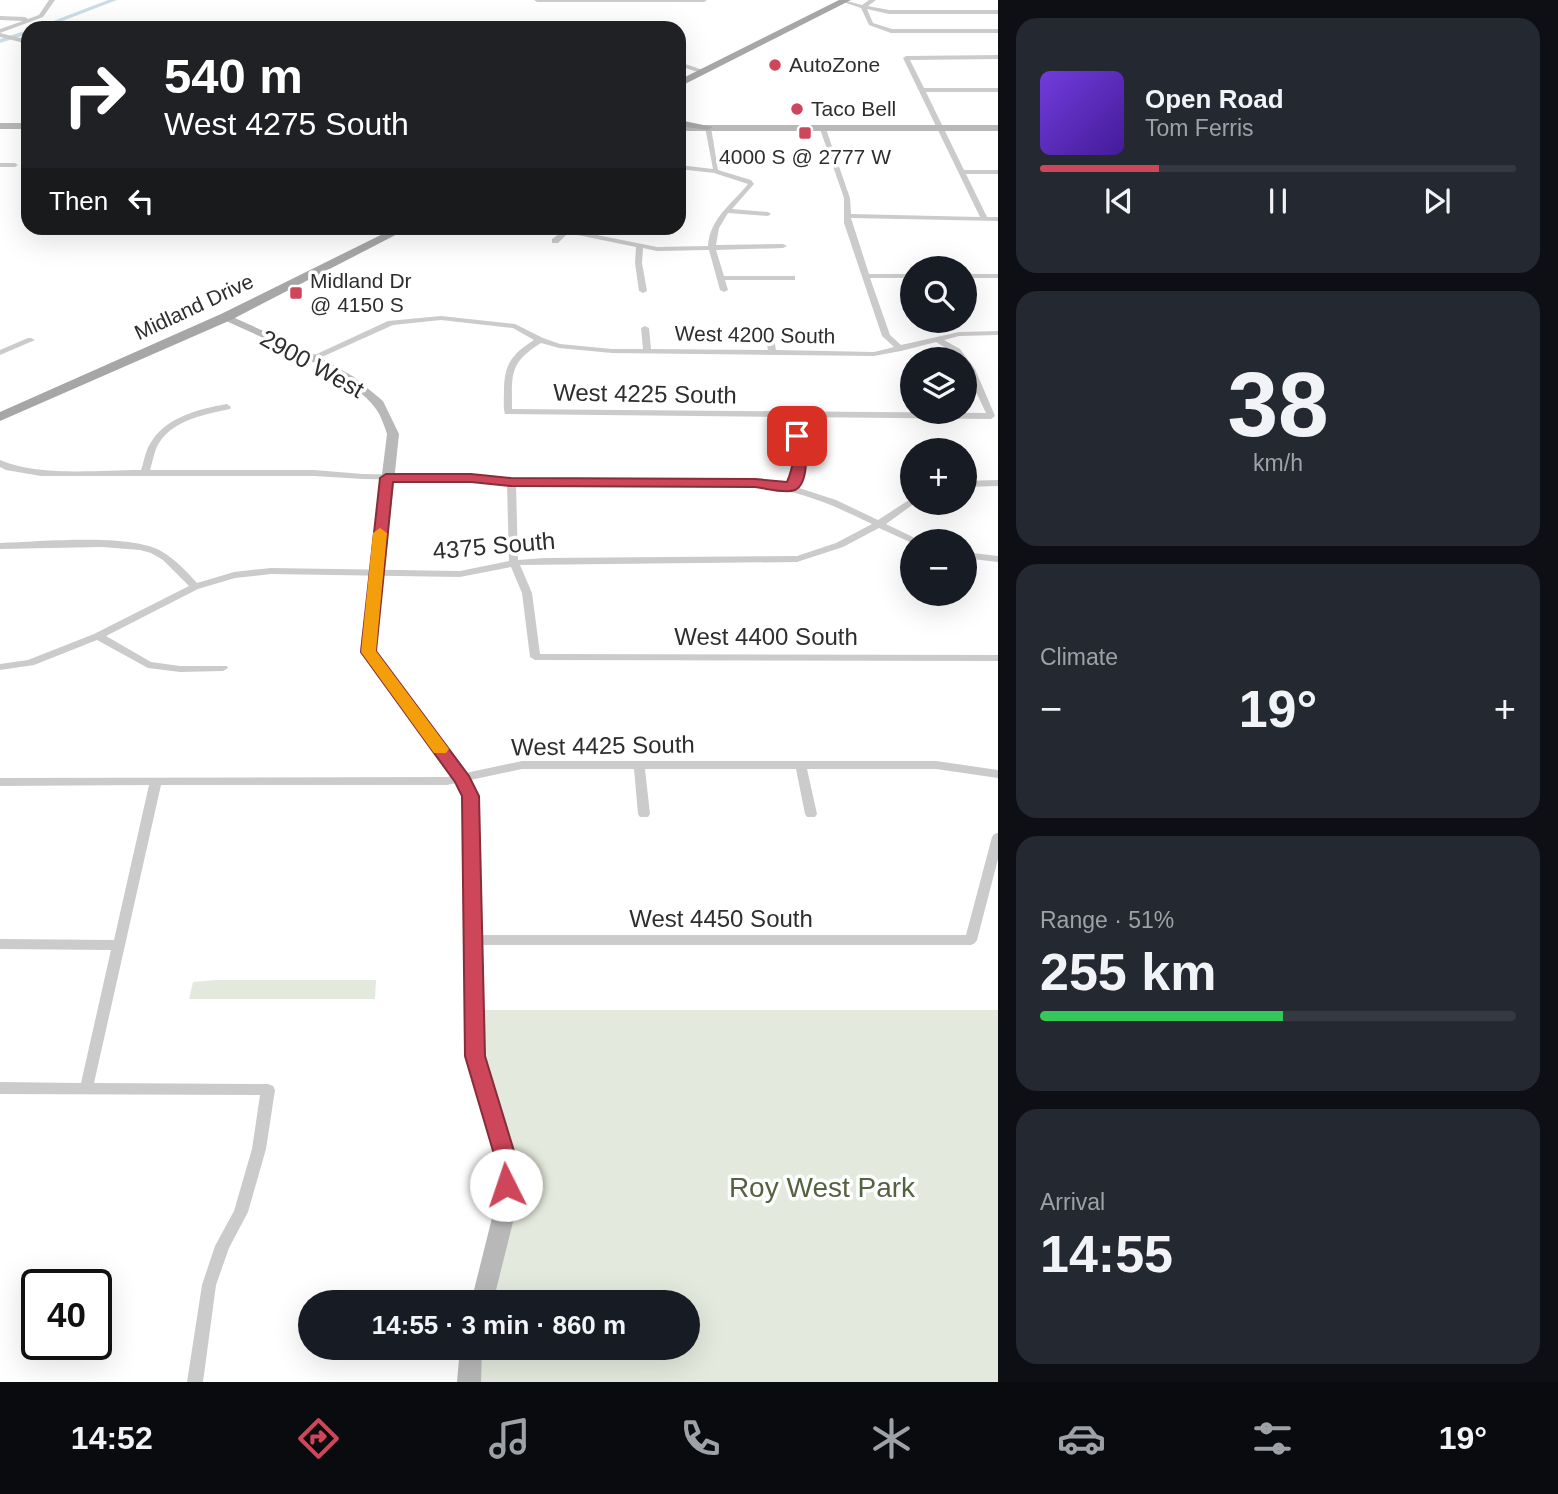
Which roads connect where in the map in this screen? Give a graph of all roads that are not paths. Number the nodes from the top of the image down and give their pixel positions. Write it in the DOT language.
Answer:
graph roads {
  1 [pos="52,0"];
  2 [pos="537,0"];
  3 [pos="704,0"];
  4 [pos="845,0"];
  5 [pos="873,0"];
  6 [pos="863,7"];
  7 [pos="998,12"];
  8 [pos="0,18"];
  9 [pos="29,21"];
  10 [pos="21,24"];
  11 [pos="998,31"];
  12 [pos="0,33"];
  13 [pos="21,40"];
  14 [pos="998,57"];
  15 [pos="686,66"];
  16 [pos="704,72"];
  17 [pos="686,81"];
  18 [pos="922,90"];
  19 [pos="998,90"];
  20 [pos="686,125"];
  21 [pos="0,126"];
  22 [pos="21,126"];
  23 [pos="708,127"];
  24 [pos="940,128"];
  25 [pos="998,128"];
  26 [pos="823,129"];
  27 [pos="0,165"];
  28 [pos="15,165"];
  29 [pos="686,167"];
  30 [pos="716,169"];
  31 [pos="962,172"];
  32 [pos="998,172"];
  33 [pos="727,211"];
  34 [pos="768,214"];
  35 [pos="848,216"];
  36 [pos="985,219"];
  37 [pos="998,219"];
  38 [pos="389,235"];
  39 [pos="562,235"];
  40 [pos="593,235"];
  41 [pos="555,241"];
  42 [pos="640,246"];
  43 [pos="783,246"];
  44 [pos="712,248"];
  45 [pos="866,276"];
  46 [pos="900,276"];
  47 [pos="977,276"];
  48 [pos="998,276"];
  49 [pos="722,278"];
  50 [pos="792,278"];
  51 [pos="724,290"];
  52 [pos="643,291"];
  53 [pos="226,317"];
  54 [pos="524,322"];
  55 [pos="515,326"];
  56 [pos="645,328"];
  57 [pos="768,329"];
  58 [pos="998,333"];
  59 [pos="31,340"];
  60 [pos="540,340"];
  61 [pos="938,340"];
  62 [pos="909,347"];
  63 [pos="950,347"];
  64 [pos="900,348"];
  65 [pos="900,349"];
  66 [pos="647,352"];
  67 [pos="0,353"];
  68 [pos="773,353"];
  69 [pos="310,359"];
  70 [pos="977,383"];
  71 [pos="227,407"];
  72 [pos="792,415"];
  73 [pos="900,416"];
  74 [pos="977,416"];
  75 [pos="0,418"];
  76 [pos="0,463"];
  77 [pos="145,471"];
  78 [pos="386,478"];
  79 [pos="511,482"];
  80 [pos="998,482"];
  81 [pos="977,483"];
  82 [pos="792,486"];
  83 [pos="900,509"];
  84 [pos="879,524"];
  85 [pos="900,534"];
  86 [pos="0,546"];
  87 [pos="977,557"];
  88 [pos="998,559"];
  89 [pos="514,563"];
  90 [pos="376,572"];
  91 [pos="195,587"];
  92 [pos="98,636"];
  93 [pos="998,658"];
  94 [pos="0,667"];
  95 [pos="223,668"];
  96 [pos="639,765"];
  97 [pos="801,765"];
  98 [pos="998,774"];
  99 [pos="463,780"];
  100 [pos="156,781"];
  101 [pos="0,782"];
  102 [pos="644,814"];
  103 [pos="811,814"];
  104 [pos="998,837"];
  105 [pos="472,940"];
  106 [pos="0,944"];
  107 [pos="119,945"];
  108 [pos="0,1088"];
  109 [pos="86,1089"];
  110 [pos="485,1290"];
  111 [pos="470,1360"];
  112 [pos="195,1382"];
  113 [pos="469,1382"];
  1 -- 9 [label="street"];
  2 -- 3 [label="street"];
  4 -- 6 [label="street"];
  4 -- 16 [label="main road"];
  5 -- 6 [label="street"];
  6 -- 7 [label="street"];
  6 -- 11 [label="street"];
  8 -- 9 [label="street"];
  10 -- 12 [label="street"];
  12 -- 13 [label="street"];
  14 -- 18 [label="street"];
  15 -- 16 [label="street"];
  16 -- 17 [label="main road"];
  18 -- 19 [label="street"];
  18 -- 24 [label="street"];
  20 -- 23 [label="main road"];
  21 -- 22 [label="street"];
  23 -- 26 [label="street"];
  23 -- 30 [label="street"];
  24 -- 25 [label="street"];
  24 -- 26 [label="street"];
  24 -- 31 [label="street"];
  26 -- 35 [label="street"];
  27 -- 28 [label="street"];
  29 -- 30 [label="street"];
  30 -- 33 [label="street"];
  31 -- 32 [label="street"];
  31 -- 36 [label="street"];
  33 -- 34 [label="street"];
  33 -- 44 [label="street"];
  35 -- 36 [label="street"];
  35 -- 45 [label="street"];
  36 -- 37 [label="street"];
  38 -- 53 [label="main road, Midland Drive"];
  39 -- 41 [label="street"];
  40 -- 42 [label="street"];
  42 -- 44 [label="street"];
  42 -- 52 [label="street"];
  43 -- 44 [label="street"];
  44 -- 49 [label="street"];
  45 -- 46 [label="street"];
  45 -- 64 [label="street"];
  47 -- 48 [label="street"];
  49 -- 50 [label="street"];
  49 -- 51 [label="street"];
  53 -- 69 [label="street, 2900 West"];
  53 -- 75 [label="main road, Midland Drive"];
  54 -- 55 [label="street"];
  55 -- 60 [label="street, West 4200 South"];
  55 -- 69 [label="street, West 4200 South"];
  56 -- 66 [label="street"];
  57 -- 68 [label="street"];
  58 -- 61 [label="street, West 4200 South"];
  59 -- 67 [label="street"];
  60 -- 66 [label="street, West 4200 South"];
  60 -- 72 [label="street, West 4225 South"];
  61 -- 62 [label="street, West 4200 South"];
  61 -- 63 [label="street"];
  65 -- 68 [label="street, West 4200 South"];
  66 -- 68 [label="street, West 4200 South"];
  69 -- 78 [label="street, 2900 West"];
  70 -- 74 [label="street, West 4225 South"];
  71 -- 77 [label="street"];
  72 -- 73 [label="street, West 4225 South"];
  72 -- 82 [label="street"];
  76 -- 77 [label="street"];
  77 -- 78 [label="street"];
  78 -- 79 [label="street"];
  78 -- 90 [label="street, 2900 West"];
  79 -- 82 [label="street"];
  79 -- 89 [label="street"];
  80 -- 81 [label="street"];
  82 -- 84 [label="street"];
  83 -- 84 [label="street, 4375 South"];
  84 -- 85 [label="street"];
  84 -- 89 [label="street, 4375 South"];
  86 -- 91 [label="street"];
  87 -- 88 [label="street"];
  89 -- 90 [label="street, 4375 South"];
  89 -- 93 [label="street, West 4400 South"];
  90 -- 91 [label="street, 4375 South"];
  90 -- 99 [label="street, 2900 West"];
  91 -- 92 [label="street, 4375 South"];
  92 -- 94 [label="street, 4375 South"];
  92 -- 95 [label="street"];
  96 -- 97 [label="street, West 4425 South"];
  96 -- 99 [label="street, West 4425 South"];
  96 -- 102 [label="street"];
  97 -- 98 [label="street, West 4425 South"];
  97 -- 103 [label="street"];
  99 -- 100 [label="street, West 4425 South"];
  99 -- 105 [label="street, 2900 West"];
  100 -- 101 [label="street, West 4425 South"];
  100 -- 107 [label="street"];
  104 -- 105 [label="street, West 4450 South"];
  105 -- 110 [label="street, 2900 West"];
  106 -- 107 [label="street"];
  107 -- 109 [label="street"];
  108 -- 109 [label="street"];
  109 -- 112 [label="street"];
  111 -- 113 [label="street"];
}
